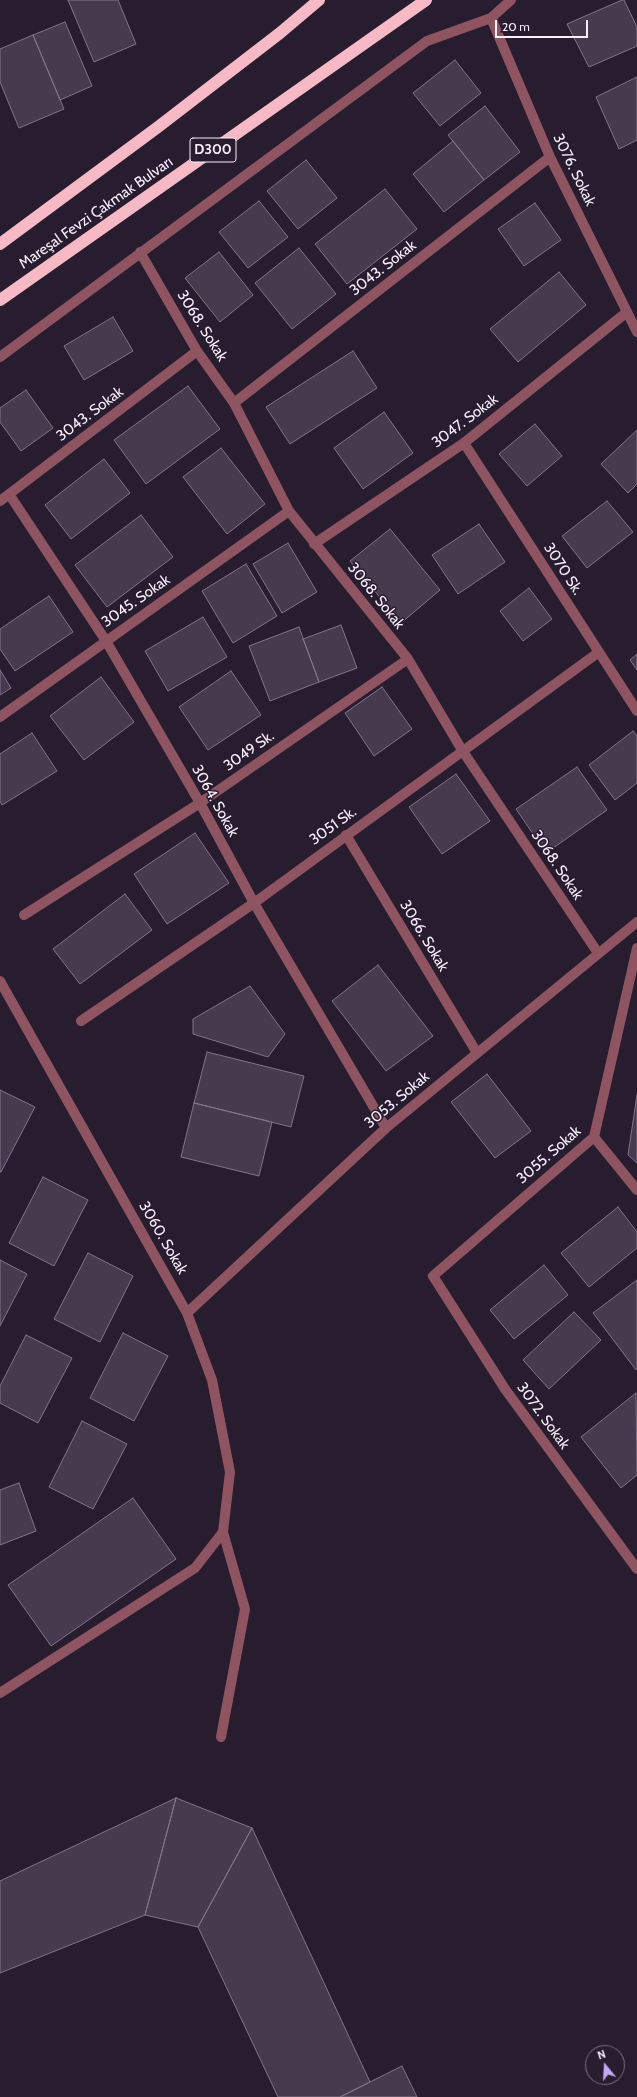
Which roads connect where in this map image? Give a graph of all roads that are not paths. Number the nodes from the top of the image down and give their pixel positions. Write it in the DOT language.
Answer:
graph roads {
  1 [pos="319,0"];
  2 [pos="426,0"];
  3 [pos="511,0"];
  4 [pos="491,18"];
  5 [pos="550,157"];
  6 [pos="0,244"];
  7 [pos="140,252"];
  8 [pos="0,300"];
  9 [pos="627,312"];
  10 [pos="637,332"];
  11 [pos="197,351"];
  12 [pos="0,357"];
  13 [pos="234,403"];
  14 [pos="464,443"];
  15 [pos="9,494"];
  16 [pos="0,501"];
  17 [pos="290,511"];
  18 [pos="314,544"];
  19 [pos="106,641"];
  20 [pos="599,652"];
  21 [pos="408,659"];
  22 [pos="637,711"];
  23 [pos="0,717"];
  24 [pos="462,750"];
  25 [pos="200,803"];
  26 [pos="346,835"];
  27 [pos="254,903"];
  28 [pos="24,915"];
  29 [pos="637,922"];
  30 [pos="637,948"];
  31 [pos="598,953"];
  32 [pos="0,982"];
  33 [pos="81,1021"];
  34 [pos="477,1053"];
  35 [pos="386,1128"];
  36 [pos="594,1137"];
  37 [pos="637,1190"];
  38 [pos="433,1276"];
  39 [pos="187,1312"];
  40 [pos="223,1532"];
  41 [pos="637,1569"];
  42 [pos="0,1693"];
  43 [pos="221,1737"];
  1 -- 6 [label="highway, Mareşal Fevzi Çakmak Bulvarı"];
  2 -- 8 [label="highway, Mareşal Fevzi Çakmak Bulvarı / D300"];
  3 -- 4 [label="street"];
  4 -- 5 [label="street, 3076. Sokak"];
  4 -- 7 [label="street"];
  5 -- 9 [label="street, 3076. Sokak"];
  5 -- 13 [label="street, 3043. Sokak"];
  7 -- 11 [label="street, 3068. Sokak"];
  7 -- 12 [label="street"];
  9 -- 10 [label="street, 3076. Sokak"];
  9 -- 14 [label="street, 3047. Sokak"];
  11 -- 13 [label="street, 3068. Sokak"];
  11 -- 15 [label="street, 3043. Sokak"];
  13 -- 17 [label="street, 3068. Sokak"];
  14 -- 18 [label="street, 3047. Sokak"];
  14 -- 20 [label="street, 3070 Sk."];
  15 -- 16 [label="street, 3043. Sokak"];
  15 -- 19 [label="street, 3064. Sokak"];
  17 -- 18 [label="street, 3068. Sokak"];
  17 -- 19 [label="street, 3045. Sokak"];
  18 -- 21 [label="street, 3068. Sokak"];
  19 -- 23 [label="street, 3045. Sokak"];
  19 -- 25 [label="street, 3064. Sokak"];
  20 -- 22 [label="street, 3070 Sk."];
  20 -- 24 [label="street, 3051 Sk."];
  21 -- 24 [label="street, 3068. Sokak"];
  21 -- 25 [label="street, 3049 Sk."];
  24 -- 26 [label="street, 3051 Sk."];
  24 -- 31 [label="street, 3068. Sokak"];
  25 -- 27 [label="street, 3064. Sokak"];
  25 -- 28 [label="street, 3049 Sk."];
  26 -- 27 [label="street, 3051 Sk."];
  26 -- 34 [label="street, 3066. Sokak"];
  27 -- 33 [label="street, 3051 Sk."];
  27 -- 35 [label="street, 3064. Sokak"];
  29 -- 31 [label="street, 3053. Sokak"];
  30 -- 36 [label="street, 3055. Sokak"];
  31 -- 34 [label="street, 3053. Sokak"];
  32 -- 39 [label="street, 3060. Sokak"];
  34 -- 35 [label="street, 3053. Sokak"];
  35 -- 39 [label="street, 3053. Sokak"];
  36 -- 37 [label="street"];
  36 -- 38 [label="street, 3055. Sokak"];
  38 -- 41 [label="street, 3072. Sokak"];
  39 -- 40 [label="street, 3060. Sokak"];
  40 -- 42 [label="street"];
  40 -- 43 [label="street"];
}
